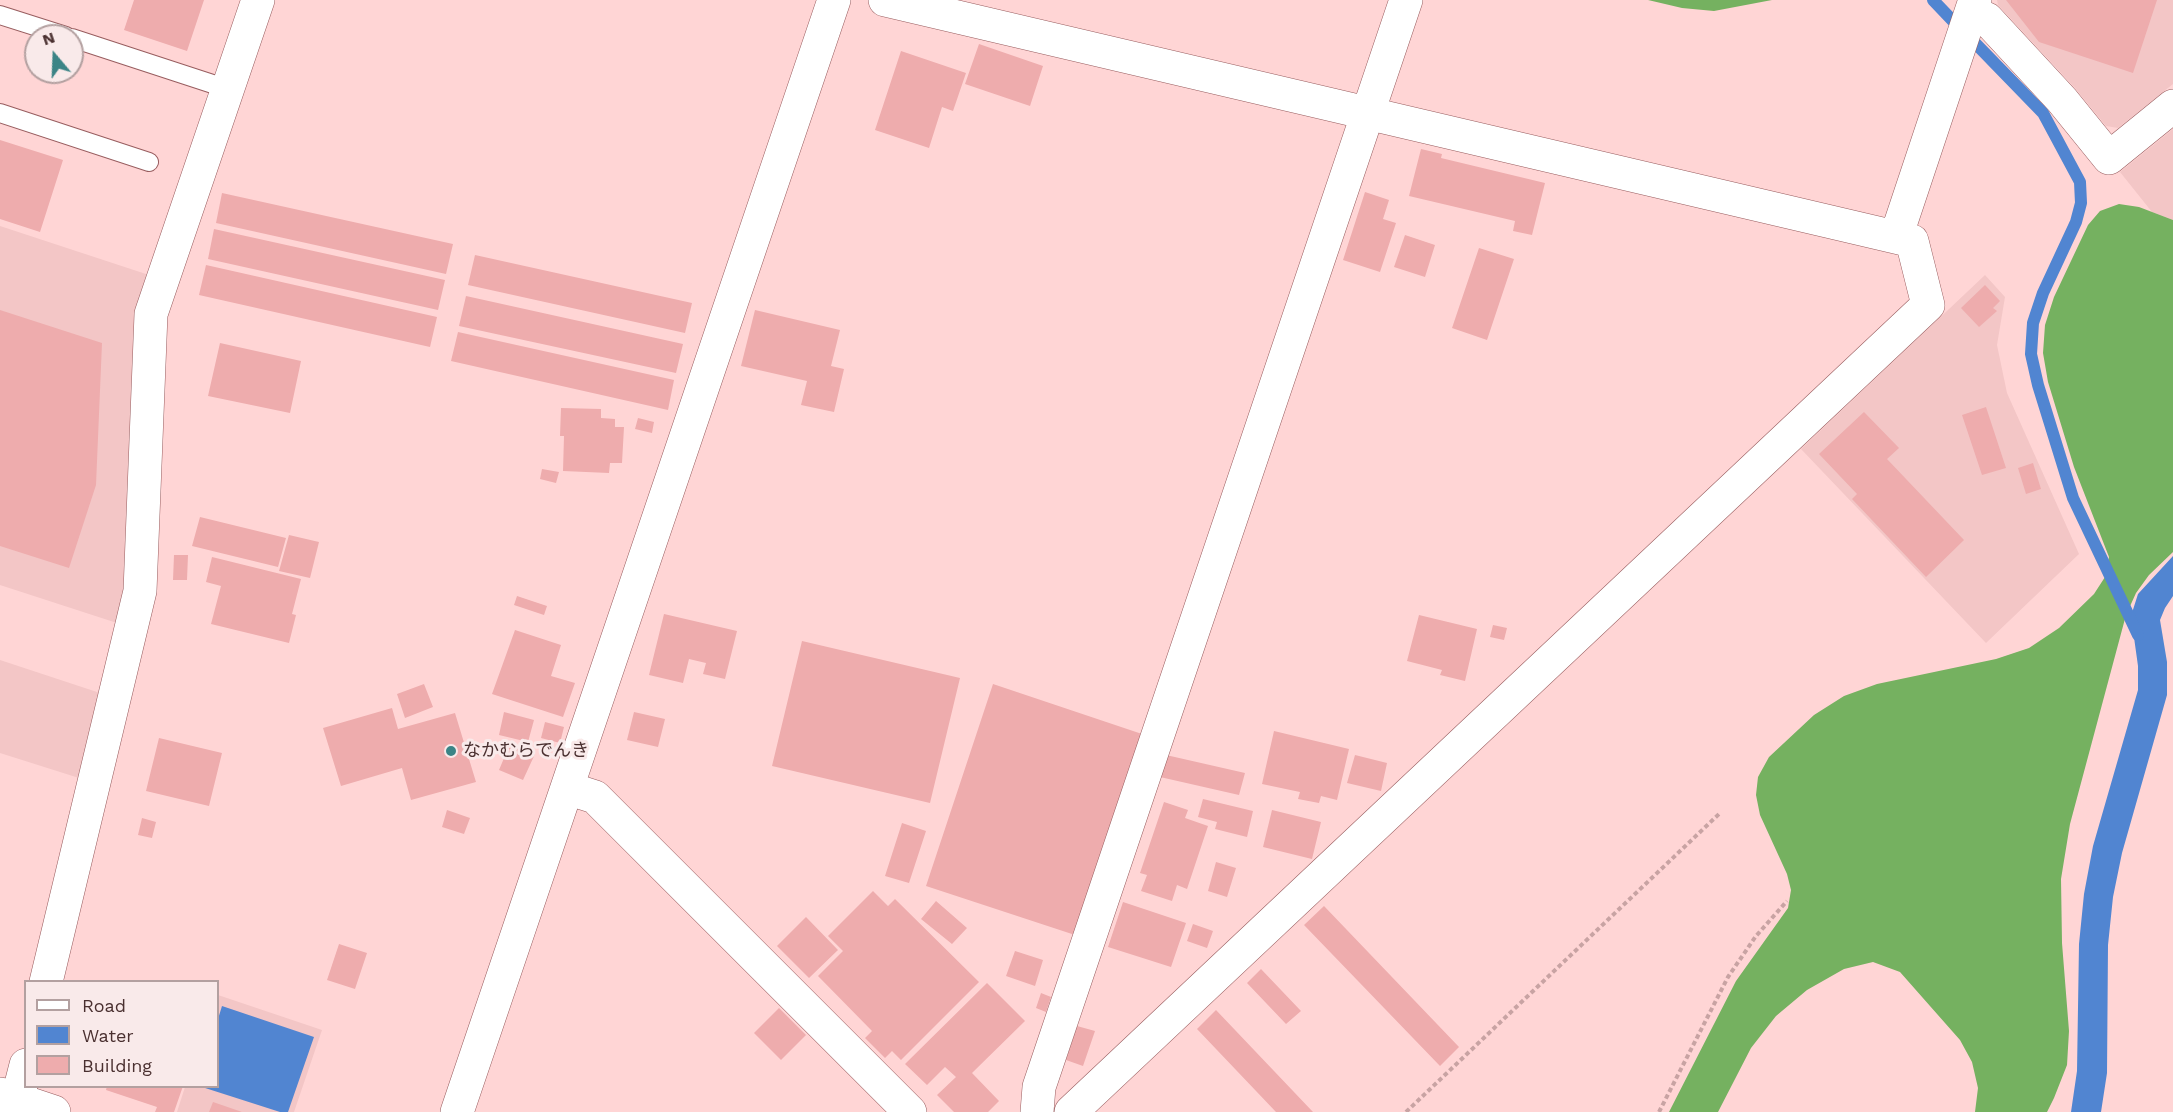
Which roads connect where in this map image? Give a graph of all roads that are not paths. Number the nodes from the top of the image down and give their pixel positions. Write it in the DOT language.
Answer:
graph roads {
  1 [pos="258,0"];
  2 [pos="834,0"];
  3 [pos="885,0"];
  4 [pos="1406,0"];
  5 [pos="1973,7"];
  6 [pos="0,15"];
  7 [pos="28,24"];
  8 [pos="84,42"];
  9 [pos="228,89"];
  10 [pos="2173,106"];
  11 [pos="0,113"];
  12 [pos="1367,113"];
  13 [pos="149,162"];
  14 [pos="1896,237"];
  15 [pos="567,788"];
  16 [pos="46,980"];
  17 [pos="24,1070"];
  18 [pos="10,1102"];
  19 [pos="54,1112"];
  20 [pos="457,1112"];
  21 [pos="910,1112"];
  22 [pos="1037,1112"];
  23 [pos="1071,1112"];
  1 -- 9 [label="street"];
  2 -- 15 [label="street"];
  3 -- 12 [label="street"];
  4 -- 12 [label="street"];
  5 -- 10 [label="street"];
  5 -- 14 [label="street"];
  6 -- 7 [label="lane"];
  8 -- 9 [label="lane"];
  9 -- 16 [label="street"];
  11 -- 13 [label="lane"];
  12 -- 14 [label="street"];
  12 -- 22 [label="street"];
  14 -- 23 [label="street"];
  15 -- 20 [label="street"];
  15 -- 21 [label="street"];
  17 -- 18 [label="street"];
  18 -- 19 [label="street"];
}
